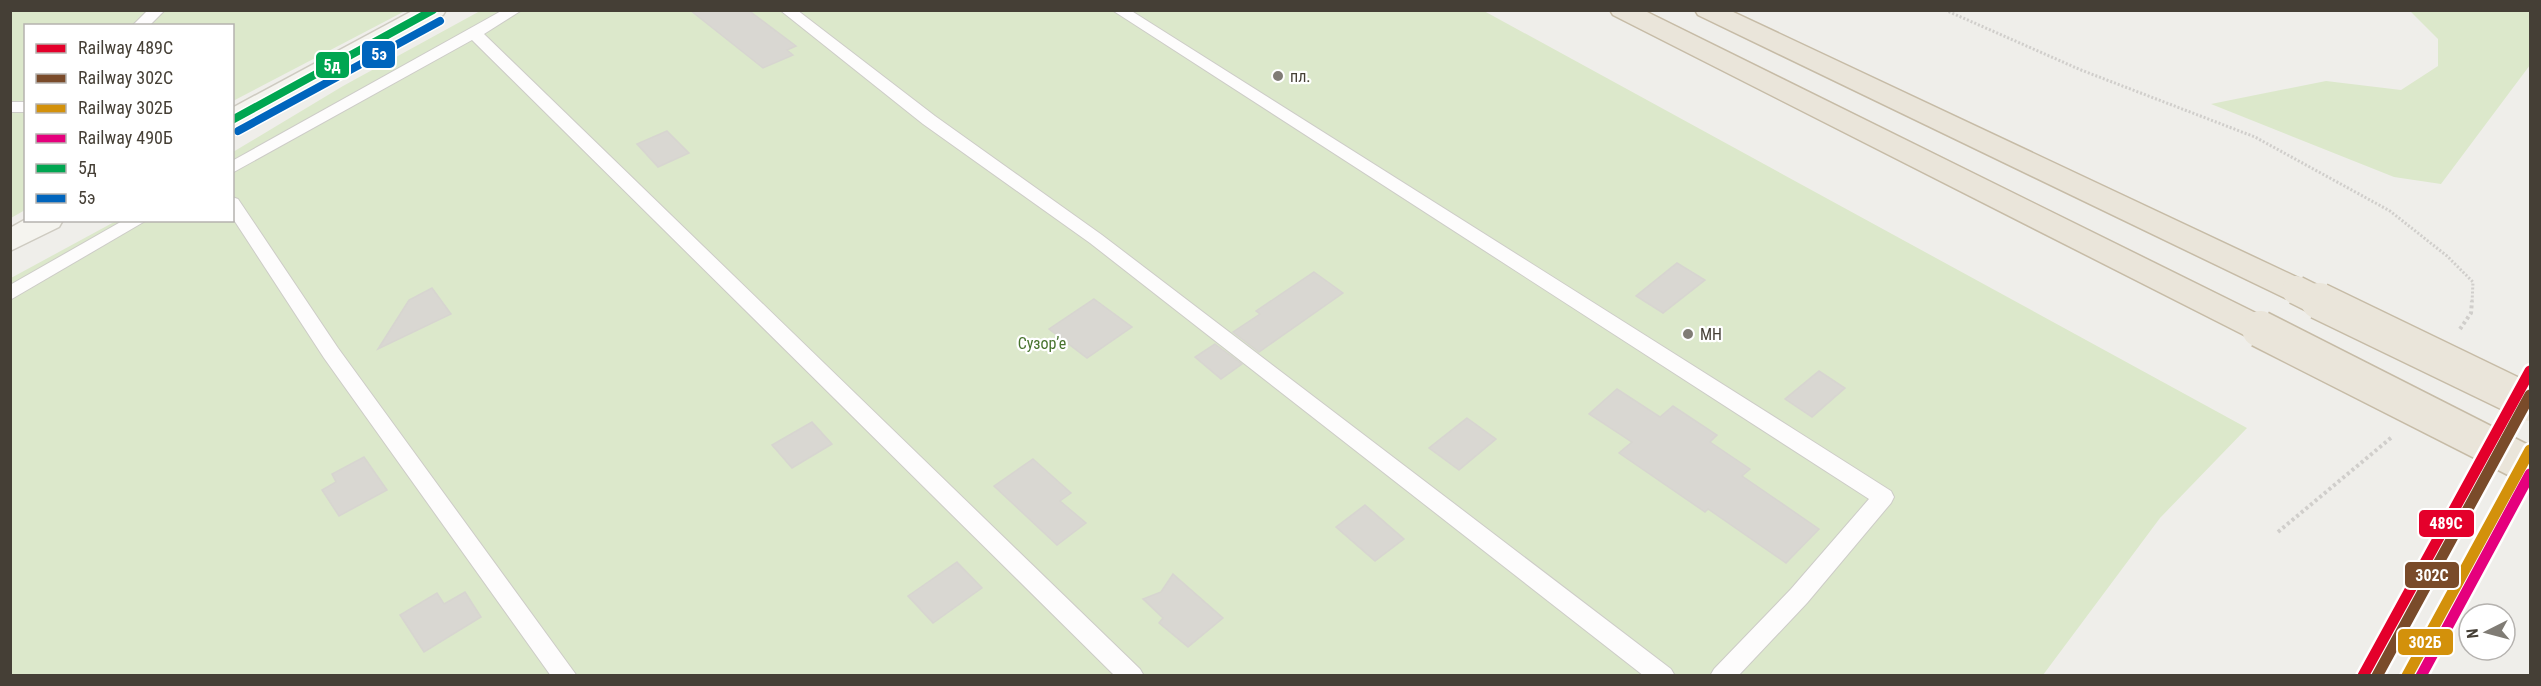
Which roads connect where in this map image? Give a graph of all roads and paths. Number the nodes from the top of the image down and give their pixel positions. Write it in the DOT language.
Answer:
graph roads {
  1 [pos="158,10"];
  2 [pos="434,10"];
  3 [pos="514,10"];
  4 [pos="787,10"];
  5 [pos="1119,10"];
  6 [pos="1622,10"];
  7 [pos="1707,10"];
  8 [pos="1945,10"];
  9 [pos="141,24"];
  10 [pos="474,33"];
  11 [pos="234,119"];
  12 [pos="234,167"];
  13 [pos="234,206"];
  14 [pos="44,222"];
  15 [pos="135,222"];
  16 [pos="10,241"];
  17 [pos="10,294"];
  18 [pos="2459,332"];
  19 [pos="2530,403"];
  20 [pos="2397,430"];
  21 [pos="2530,466"];
  22 [pos="2278,532"];
  23 [pos="565,675"];
  24 [pos="1132,675"];
  25 [pos="1663,675"];
  26 [pos="1722,675"];
  1 -- 9 [label="lane"];
  2 -- 11 [label="street"];
  3 -- 10 [label="lane"];
  4 -- 25 [label="lane"];
  5 -- 26 [label="lane"];
  6 -- 21 [label="highway, bridge"];
  7 -- 19 [label="highway, bridge"];
  8 -- 18 [label="path"];
  10 -- 12 [label="lane"];
  10 -- 24 [label="lane"];
  13 -- 23 [label="lane"];
  14 -- 16 [label="street"];
  15 -- 17 [label="lane"];
  20 -- 22 [label="path"];
}
